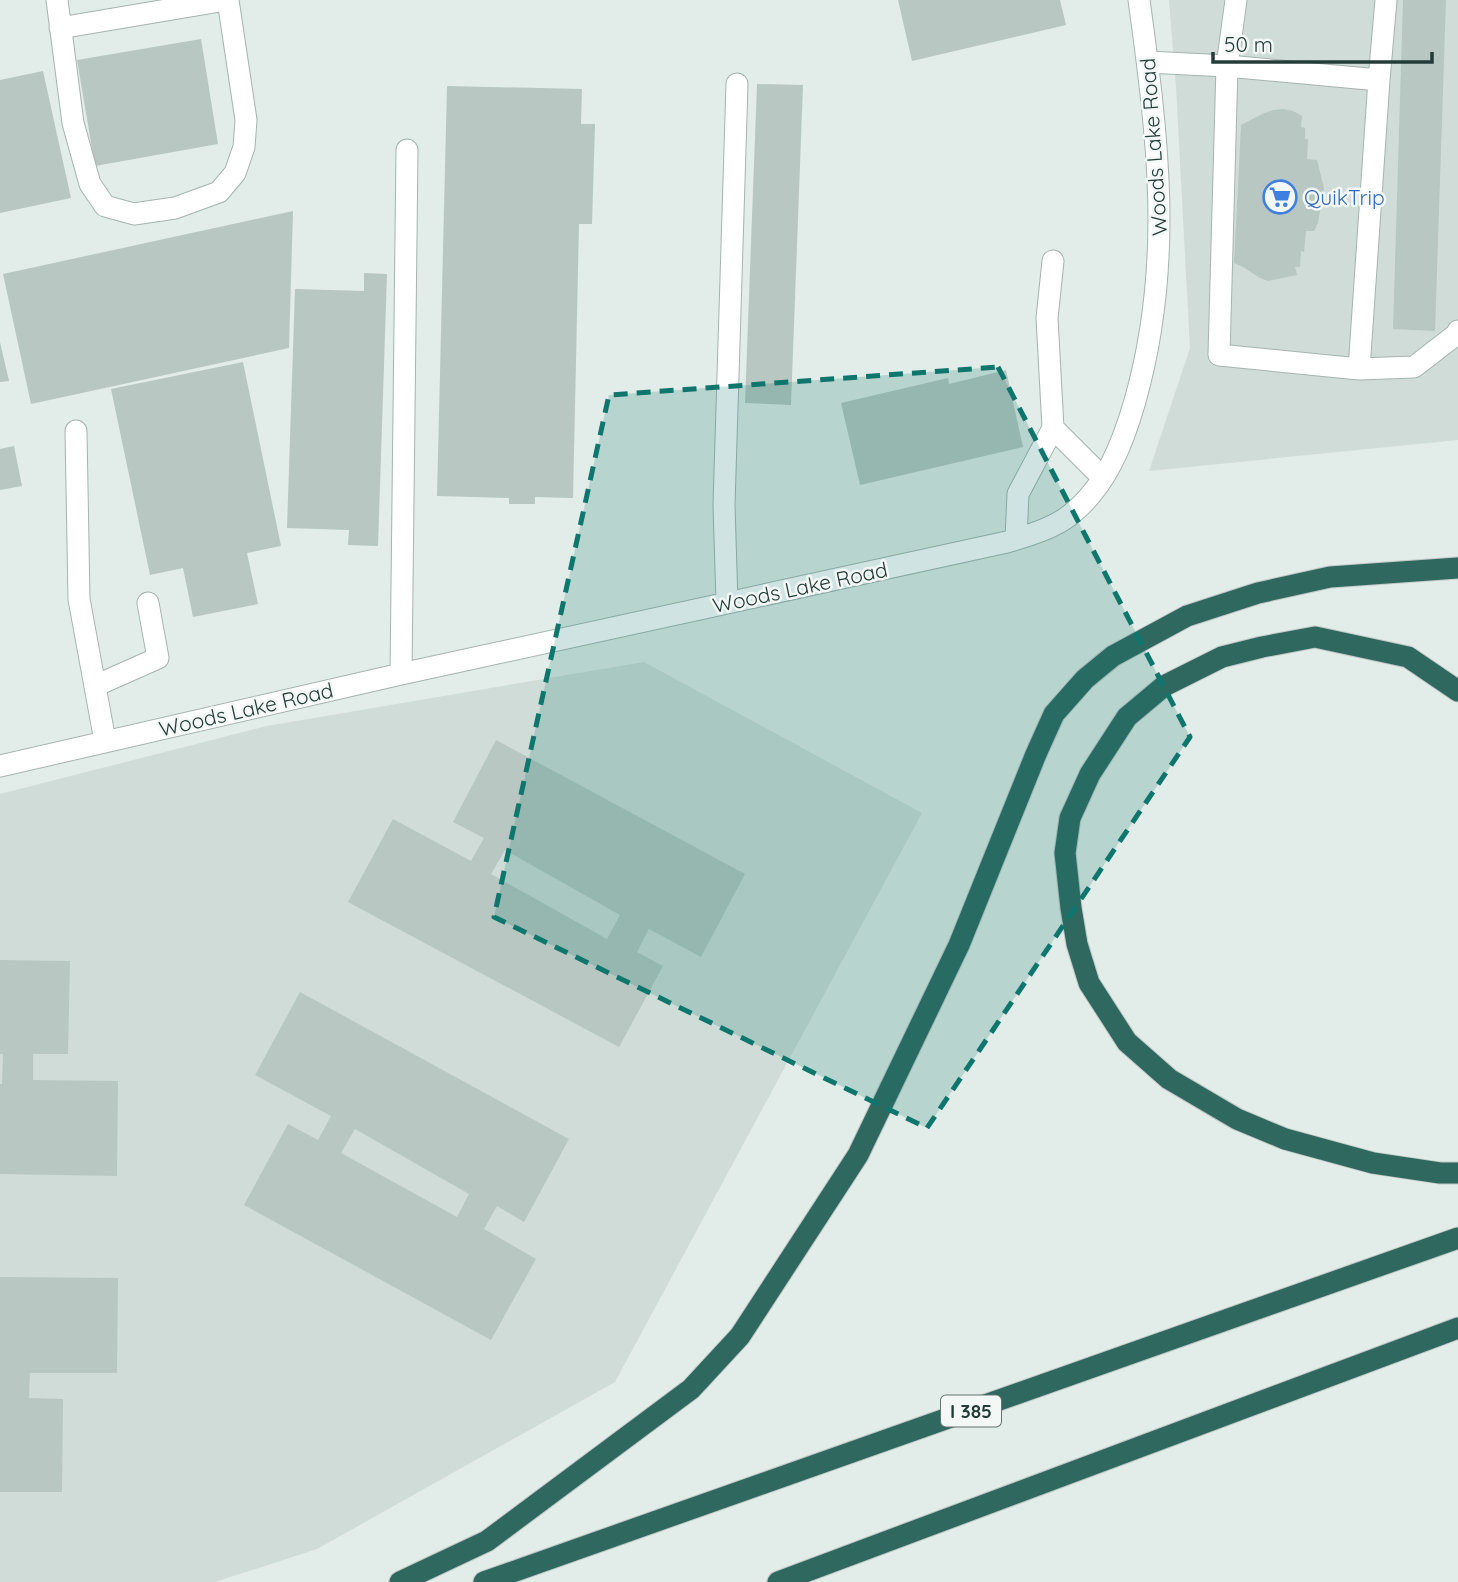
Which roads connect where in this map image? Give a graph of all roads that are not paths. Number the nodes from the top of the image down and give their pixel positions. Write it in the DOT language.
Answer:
graph roads {
  1 [pos="57,0"];
  2 [pos="227,0"];
  3 [pos="1139,0"];
  4 [pos="1236,0"];
  5 [pos="1385,0"];
  6 [pos="60,28"];
  7 [pos="1148,62"];
  8 [pos="1227,66"];
  9 [pos="1379,80"];
  10 [pos="737,84"];
  11 [pos="407,150"];
  12 [pos="1053,261"];
  13 [pos="1458,331"];
  14 [pos="1359,369"];
  15 [pos="1053,428"];
  16 [pos="76,431"];
  17 [pos="1103,478"];
  18 [pos="1016,539"];
  19 [pos="1458,568"];
  20 [pos="148,603"];
  21 [pos="727,603"];
  22 [pos="401,674"];
  23 [pos="95,686"];
  24 [pos="1458,691"];
  25 [pos="105,741"];
  26 [pos="0,752"];
  27 [pos="0,766"];
  28 [pos="1458,1172"];
  29 [pos="1458,1238"];
  30 [pos="1458,1328"];
  31 [pos="400,1582"];
  32 [pos="484,1582"];
  33 [pos="778,1582"];
  1 -- 6 [label="street"];
  2 -- 6 [label="street"];
  2 -- 6 [label="street"];
  3 -- 7 [label="street, Woods Lake Road"];
  4 -- 8 [label="street"];
  5 -- 9 [label="street"];
  7 -- 8 [label="street"];
  7 -- 17 [label="street, Woods Lake Road"];
  8 -- 9 [label="street"];
  8 -- 14 [label="street"];
  9 -- 14 [label="street"];
  10 -- 21 [label="street"];
  11 -- 22 [label="street"];
  12 -- 15 [label="street"];
  13 -- 14 [label="street"];
  15 -- 17 [label="street"];
  15 -- 18 [label="street"];
  16 -- 23 [label="street"];
  17 -- 18 [label="street, Woods Lake Road"];
  18 -- 21 [label="street, Woods Lake Road"];
  19 -- 31 [label="highway"];
  20 -- 23 [label="street"];
  21 -- 22 [label="street, Woods Lake Road"];
  22 -- 25 [label="street, Woods Lake Road"];
  23 -- 25 [label="street"];
  24 -- 28 [label="highway"];
  25 -- 27 [label="street, Woods Lake Road"];
  26 -- 27 [label="street"];
  29 -- 32 [label="highway, I 385"];
  30 -- 33 [label="highway"];
}
